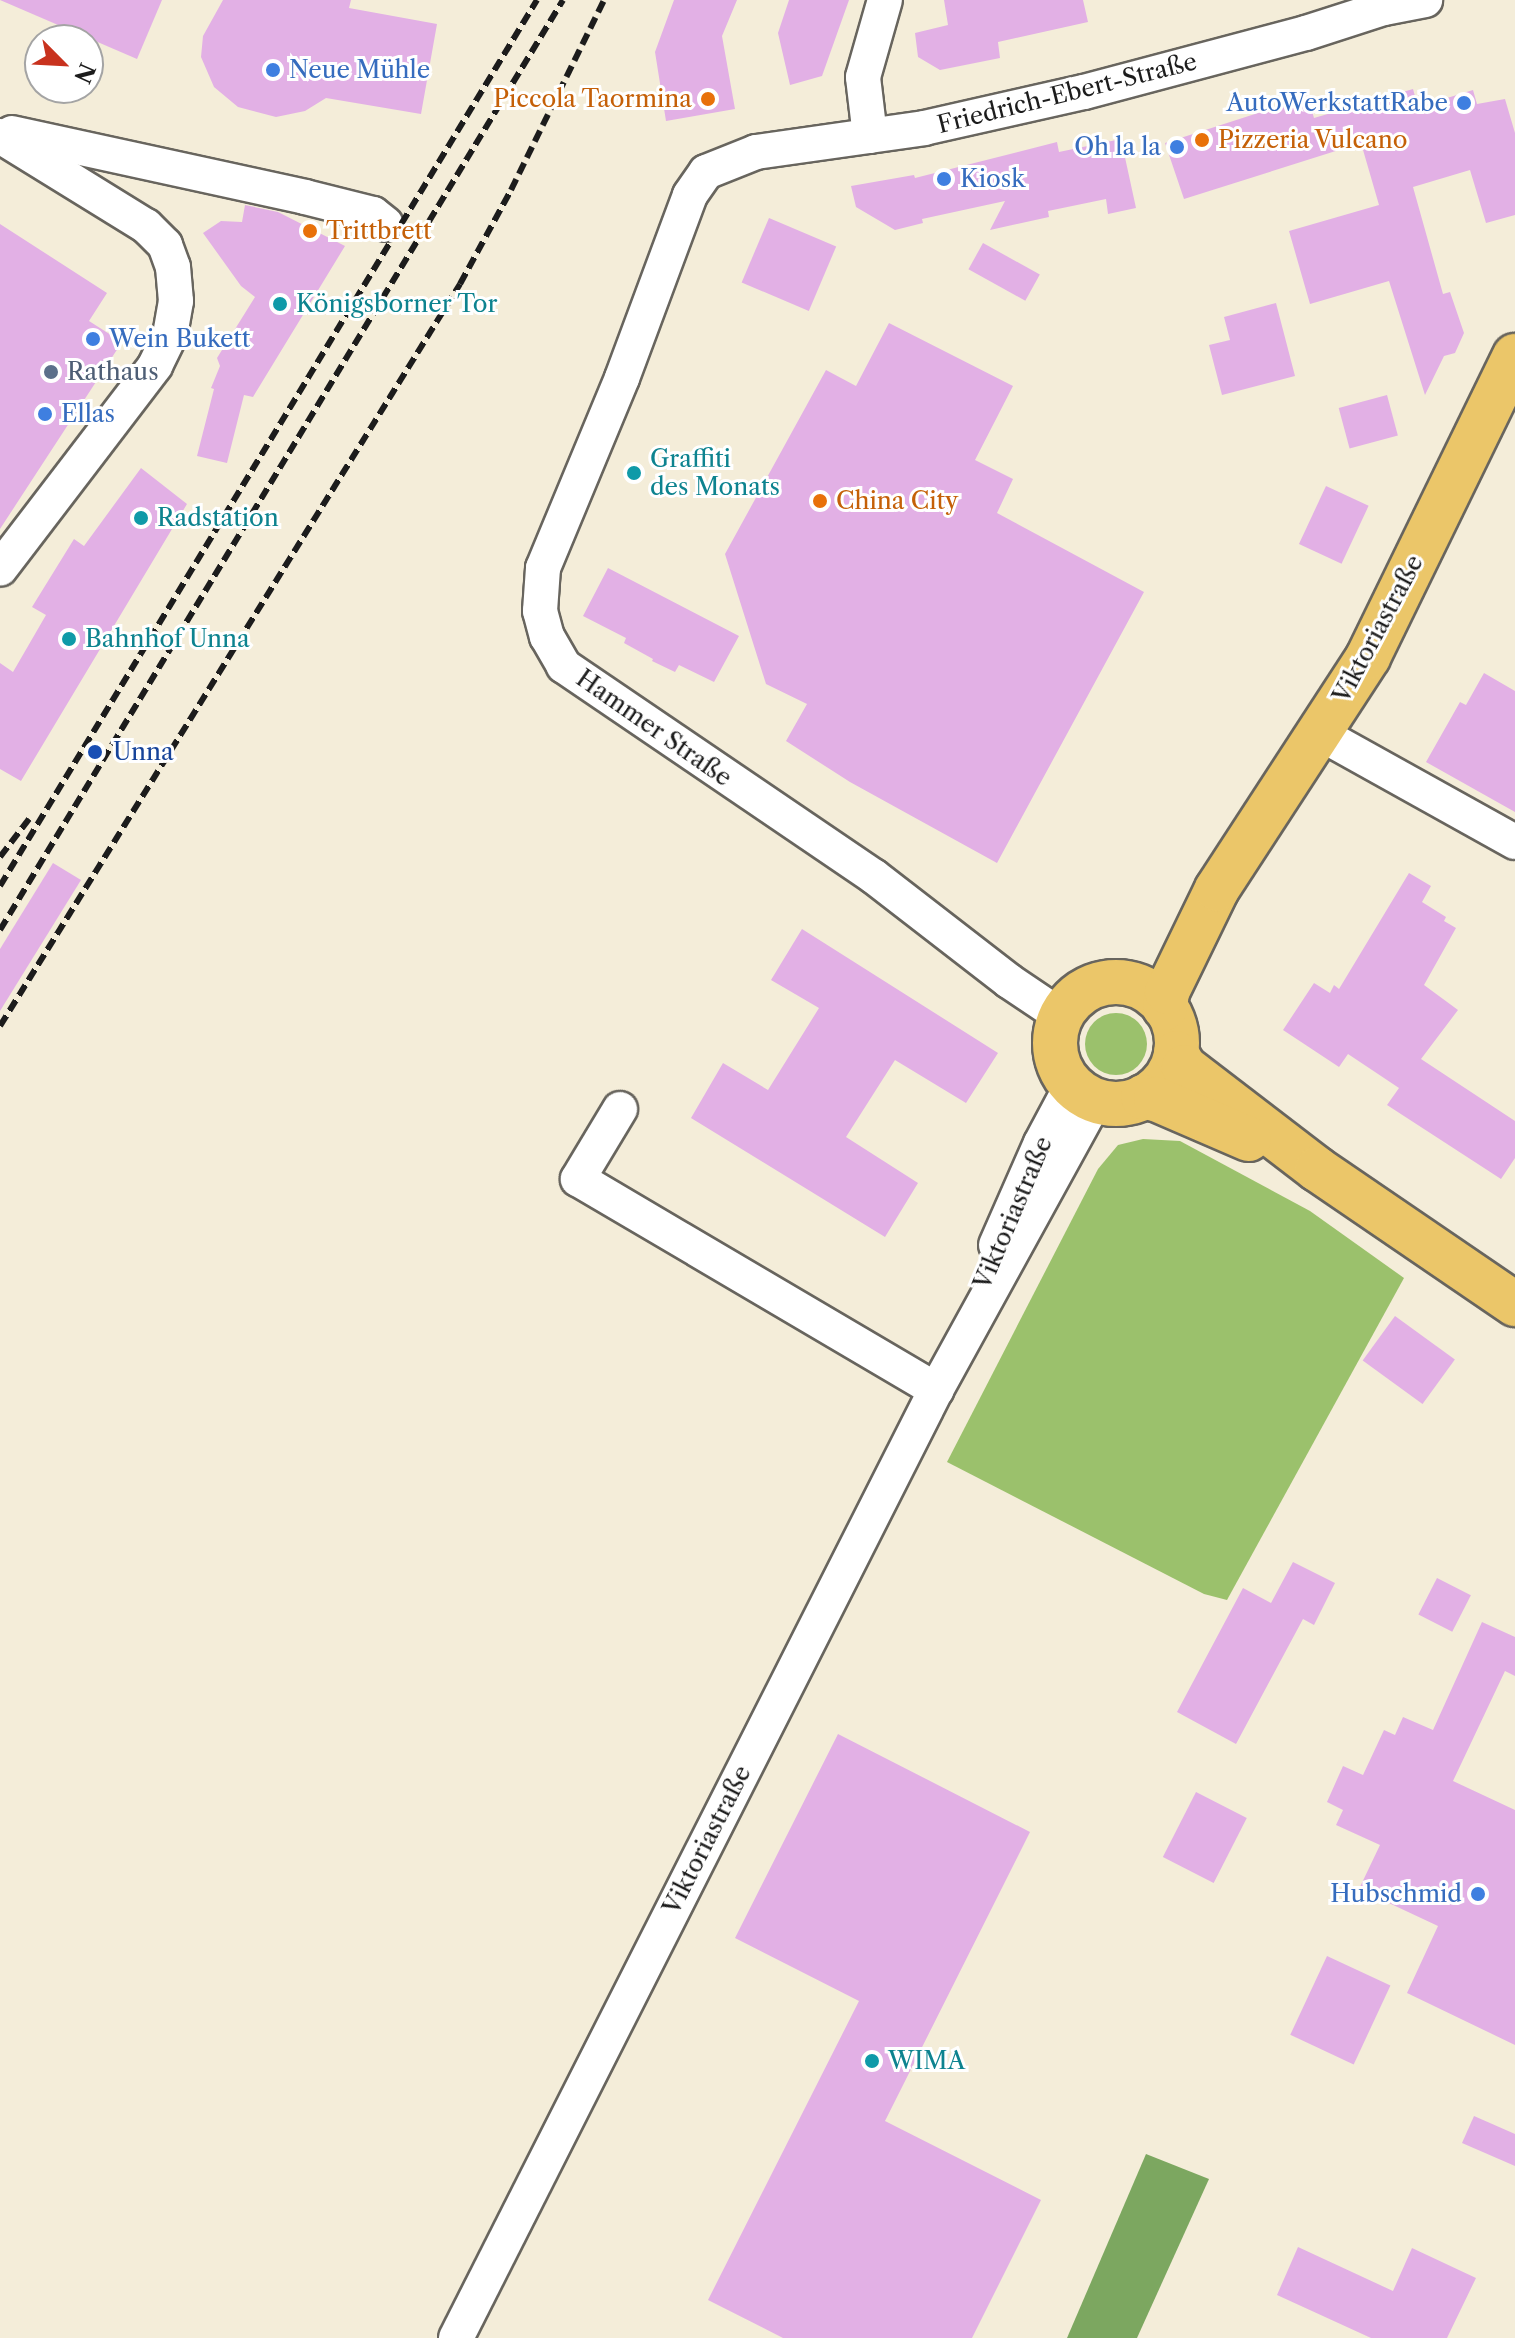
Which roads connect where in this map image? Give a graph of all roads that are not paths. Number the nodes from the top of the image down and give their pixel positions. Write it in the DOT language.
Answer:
graph roads {
  1 [pos="885,0"];
  2 [pos="1425,0"];
  3 [pos="0,134"];
  4 [pos="870,136"];
  5 [pos="706,172"];
  6 [pos="386,224"];
  7 [pos="1515,356"];
  8 [pos="0,569"];
  9 [pos="1319,733"];
  10 [pos="1515,842"];
  11 [pos="1217,889"];
  12 [pos="1128,982"];
  13 [pos="1165,1008"];
  14 [pos="1061,1016"];
  15 [pos="1176,1053"];
  16 [pos="1083,1093"];
  17 [pos="1143,1097"];
  18 [pos="620,1109"];
  19 [pos="1317,1169"];
  20 [pos="1515,1304"];
  21 [pos="936,1390"];
  22 [pos="456,2338"];
  1 -- 4 [label="street"];
  2 -- 4 [label="street, Friedrich-Ebert-Straße"];
  3 -- 6 [label="street"];
  3 -- 8 [label="street"];
  4 -- 5 [label="street, Friedrich-Ebert-Straße"];
  5 -- 14 [label="street, Hammer Straße"];
  7 -- 9 [label="main road, Viktoriastraße"];
  9 -- 10 [label="street"];
  9 -- 11 [label="main road, Viktoriastraße"];
  11 -- 12 [label="main road, Viktoriastraße"];
  11 -- 13 [label="main road, Viktoriastraße"];
  12 -- 13 [label="main road"];
  12 -- 14 [label="main road"];
  13 -- 15 [label="main road"];
  14 -- 16 [label="main road"];
  15 -- 17 [label="main road"];
  15 -- 19 [label="main road"];
  16 -- 17 [label="main road"];
  16 -- 21 [label="street, Viktoriastraße"];
  17 -- 19 [label="main road"];
  18 -- 21 [label="street"];
  19 -- 20 [label="main road"];
  21 -- 22 [label="street, Viktoriastraße"];
}
